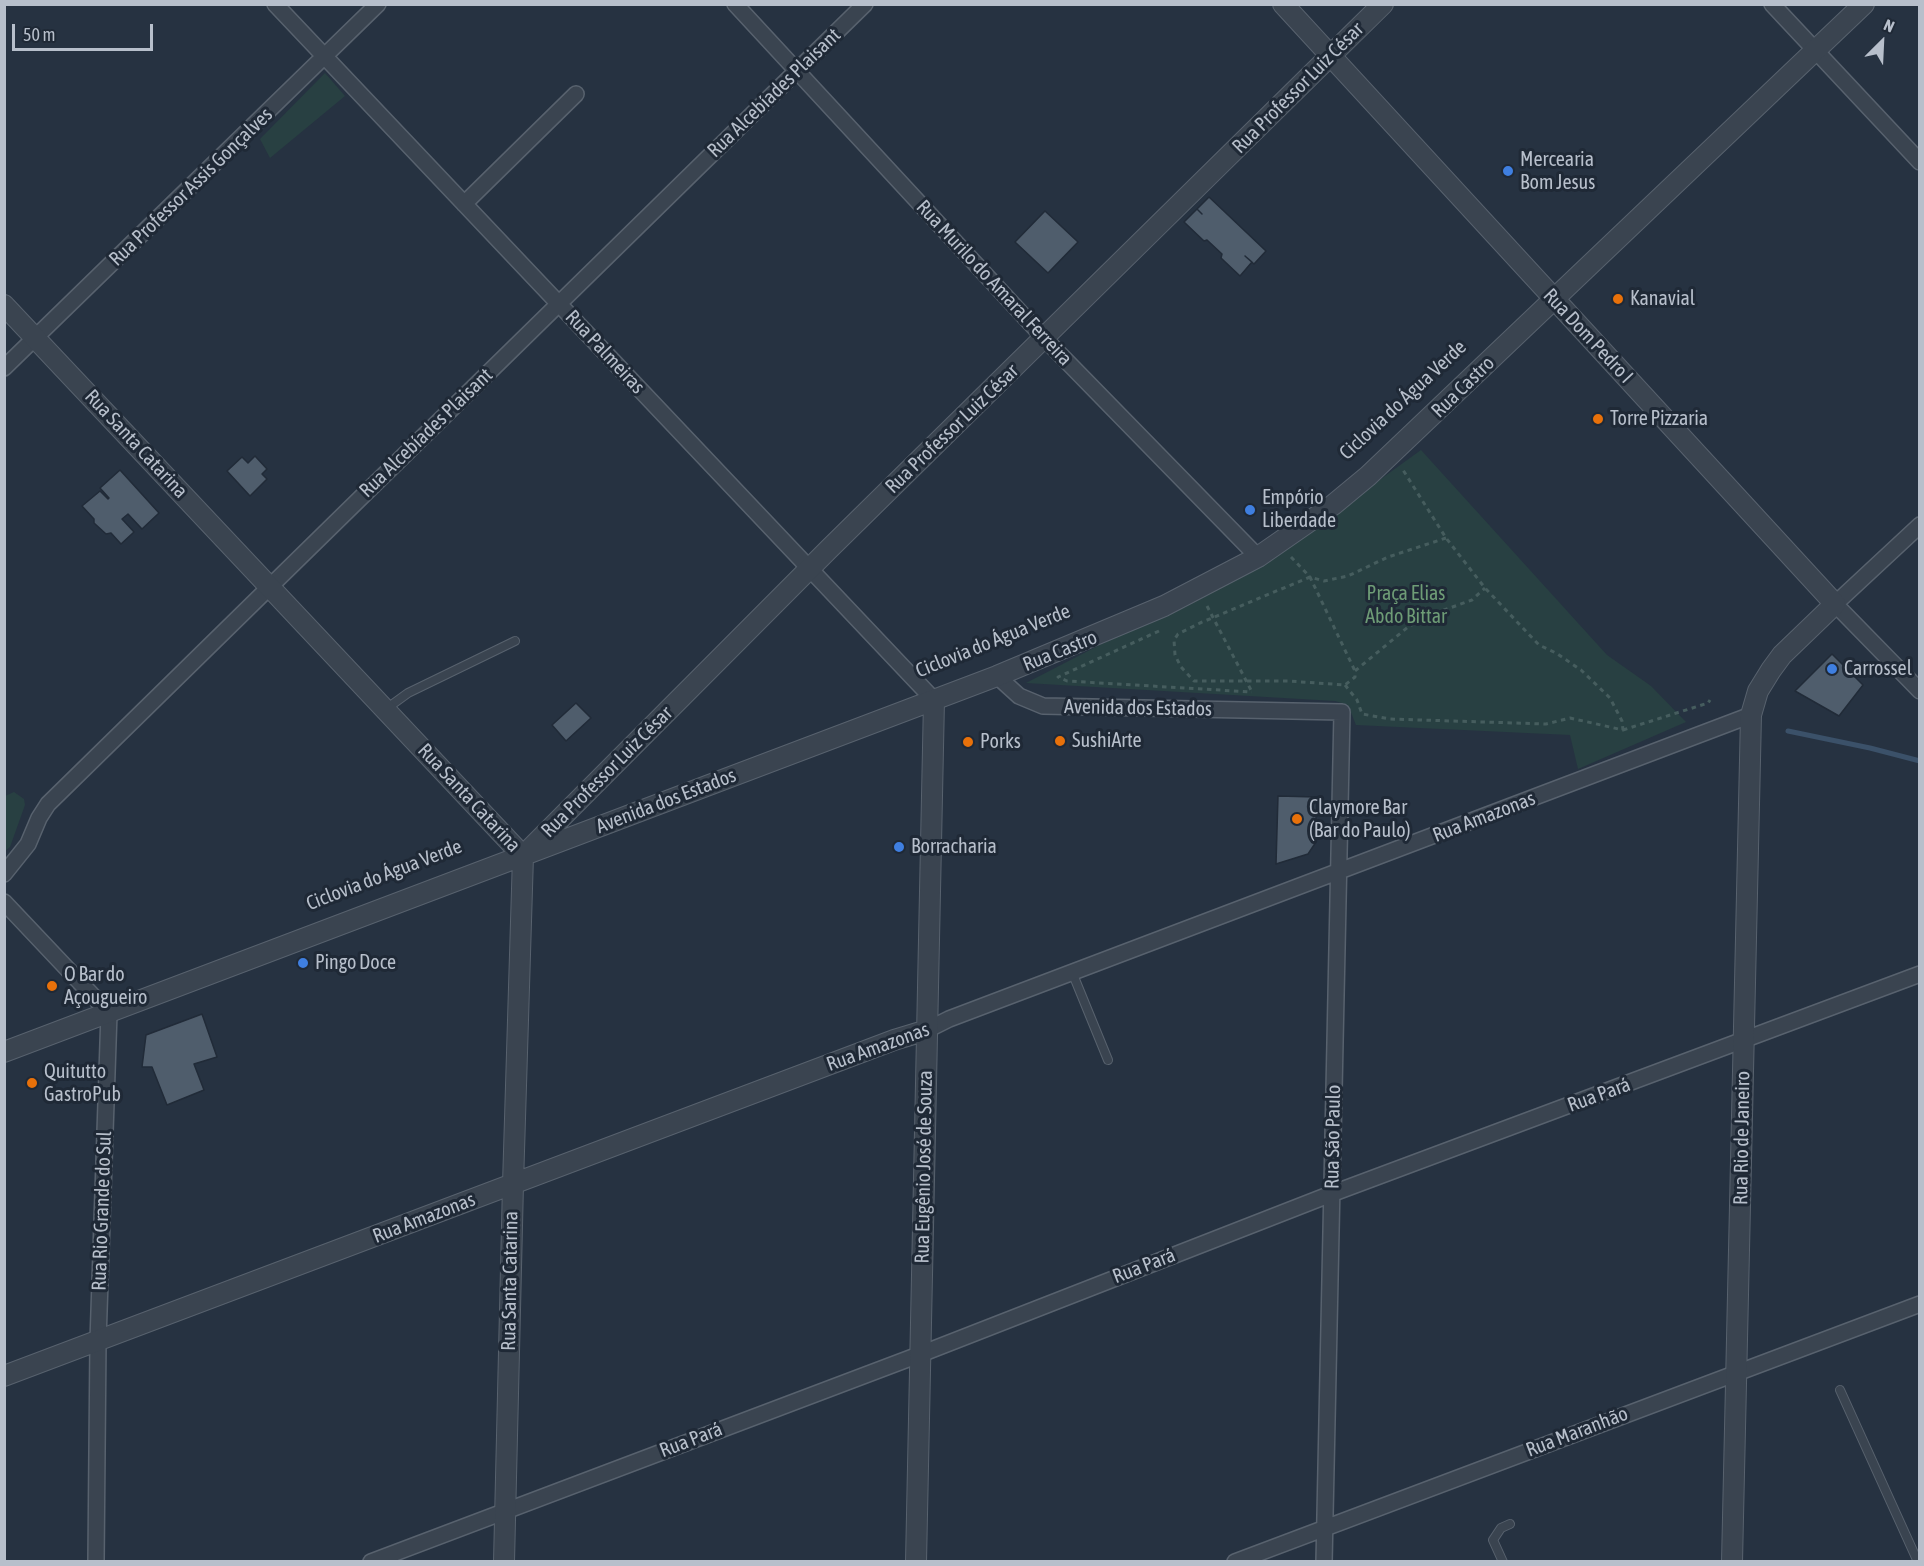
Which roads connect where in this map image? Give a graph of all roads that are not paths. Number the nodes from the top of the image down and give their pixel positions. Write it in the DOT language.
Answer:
graph roads {
  1 [pos="275,4"];
  2 [pos="378,4"];
  3 [pos="735,4"];
  4 [pos="865,4"];
  5 [pos="1283,4"];
  6 [pos="1383,4"];
  7 [pos="1772,4"];
  8 [pos="1864,4"];
  9 [pos="1815,51"];
  10 [pos="1331,56"];
  11 [pos="324,57"];
  12 [pos="797,70"];
  13 [pos="576,94"];
  14 [pos="1920,162"];
  15 [pos="464,204"];
  16 [pos="1555,300"];
  17 [pos="559,304"];
  18 [pos="4,305"];
  19 [pos="36,338"];
  20 [pos="1045,339"];
  21 [pos="4,369"];
  22 [pos="1920,525"];
  23 [pos="1258,557"];
  24 [pos="809,569"];
  25 [pos="270,586"];
  26 [pos="1835,604"];
  27 [pos="515,641"];
  28 [pos="997,676"];
  29 [pos="1920,691"];
  30 [pos="934,700"];
  31 [pos="386,709"];
  32 [pos="1342,712"];
  33 [pos="1751,715"];
  34 [pos="523,856"];
  35 [pos="1338,872"];
  36 [pos="4,874"];
  37 [pos="4,902"];
  38 [pos="1072,972"];
  39 [pos="1920,974"];
  40 [pos="109,1013"];
  41 [pos="927,1030"];
  42 [pos="1744,1041"];
  43 [pos="4,1052"];
  44 [pos="1108,1060"];
  45 [pos="513,1184"];
  46 [pos="1331,1194"];
  47 [pos="1920,1304"];
  48 [pos="98,1341"];
  49 [pos="921,1354"];
  50 [pos="1736,1372"];
  51 [pos="4,1377"];
  52 [pos="1840,1390"];
  53 [pos="506,1510"];
  54 [pos="1510,1524"];
  55 [pos="1324,1527"];
  56 [pos="96,1562"];
  57 [pos="371,1562"];
  58 [pos="504,1562"];
  59 [pos="916,1562"];
  60 [pos="1235,1562"];
  61 [pos="1324,1562"];
  62 [pos="1503,1562"];
  63 [pos="1732,1562"];
  64 [pos="1918,1562"];
  1 -- 11 [label="street, Rua Palmeiras"];
  2 -- 11 [label="street, Rua Professor Assis Gonçalves"];
  3 -- 12 [label="street, Rua Murilo do Amaral Ferreira"];
  4 -- 12 [label="street, Rua Alcebíades Plaisant"];
  5 -- 10 [label="street, Rua Dom Pedro I"];
  6 -- 10 [label="street, Rua Professor Luiz César"];
  7 -- 9 [label="street"];
  8 -- 9 [label="street, Rua Castro"];
  9 -- 14 [label="street"];
  9 -- 16 [label="street, Rua Castro"];
  10 -- 16 [label="street, Rua Dom Pedro I"];
  10 -- 20 [label="street, Rua Professor Luiz César"];
  11 -- 15 [label="street, Rua Palmeiras"];
  11 -- 19 [label="street, Rua Professor Assis Gonçalves"];
  12 -- 17 [label="street, Rua Alcebíades Plaisant"];
  12 -- 20 [label="street, Rua Murilo do Amaral Ferreira"];
  13 -- 15 [label="street"];
  15 -- 17 [label="street, Rua Palmeiras"];
  16 -- 23 [label="street, Rua Castro"];
  16 -- 26 [label="street, Rua Dom Pedro I"];
  17 -- 24 [label="street, Rua Palmeiras"];
  17 -- 25 [label="street, Rua Alcebíades Plaisant"];
  18 -- 19 [label="street, Rua Santa Catarina"];
  19 -- 21 [label="street, Rua Professor Assis Gonçalves"];
  19 -- 25 [label="street, Rua Santa Catarina"];
  20 -- 23 [label="street, Rua Murilo do Amaral Ferreira"];
  20 -- 24 [label="street, Rua Professor Luiz César"];
  22 -- 26 [label="street"];
  23 -- 28 [label="street, Rua Castro"];
  24 -- 30 [label="street, Rua Palmeiras"];
  24 -- 34 [label="street, Rua Professor Luiz César"];
  25 -- 31 [label="street, Rua Santa Catarina"];
  25 -- 36 [label="street, Rua Alcebíades Plaisant"];
  26 -- 29 [label="street, Rua Dom Pedro I"];
  26 -- 33 [label="street, Rua Rio de Janeiro"];
  27 -- 31 [label="lane"];
  28 -- 30 [label="street, Avenida dos Estados"];
  28 -- 32 [label="street, Avenida dos Estados"];
  30 -- 34 [label="street, Avenida dos Estados"];
  30 -- 41 [label="street, Rua Eugênio José de Souza"];
  31 -- 34 [label="street, Rua Santa Catarina"];
  32 -- 35 [label="street, Rua São Paulo"];
  33 -- 35 [label="street, Rua Amazonas"];
  33 -- 42 [label="street, Rua Rio de Janeiro"];
  34 -- 40 [label="street, Avenida dos Estados"];
  34 -- 45 [label="street, Rua Santa Catarina"];
  35 -- 38 [label="street, Rua Amazonas"];
  35 -- 46 [label="street, Rua São Paulo"];
  37 -- 40 [label="street"];
  38 -- 41 [label="street, Rua Amazonas"];
  38 -- 44 [label="lane"];
  39 -- 42 [label="street, Rua Pará"];
  40 -- 43 [label="street, Avenida dos Estados"];
  40 -- 48 [label="street, Rua Rio Grande do Sul"];
  41 -- 45 [label="street, Rua Amazonas"];
  41 -- 49 [label="street, Rua Eugênio José de Souza"];
  42 -- 46 [label="street, Rua Pará"];
  42 -- 50 [label="street, Rua Rio de Janeiro"];
  45 -- 48 [label="street, Rua Amazonas"];
  45 -- 53 [label="street, Rua Santa Catarina"];
  46 -- 49 [label="street, Rua Pará"];
  46 -- 55 [label="street, Rua São Paulo"];
  47 -- 50 [label="street, Rua Maranhão"];
  48 -- 51 [label="street, Rua Amazonas"];
  48 -- 56 [label="street, Rua Rio Grande do Sul"];
  49 -- 53 [label="street, Rua Pará"];
  49 -- 59 [label="street, Rua Eugênio José de Souza"];
  50 -- 55 [label="street, Rua Maranhão"];
  50 -- 63 [label="street, Rua Rio de Janeiro"];
  52 -- 64 [label="lane"];
  53 -- 57 [label="street, Rua Pará"];
  53 -- 58 [label="street, Rua Santa Catarina"];
  54 -- 62 [label="lane"];
  55 -- 60 [label="street, Rua Maranhão"];
  55 -- 61 [label="street, Rua São Paulo"];
}
